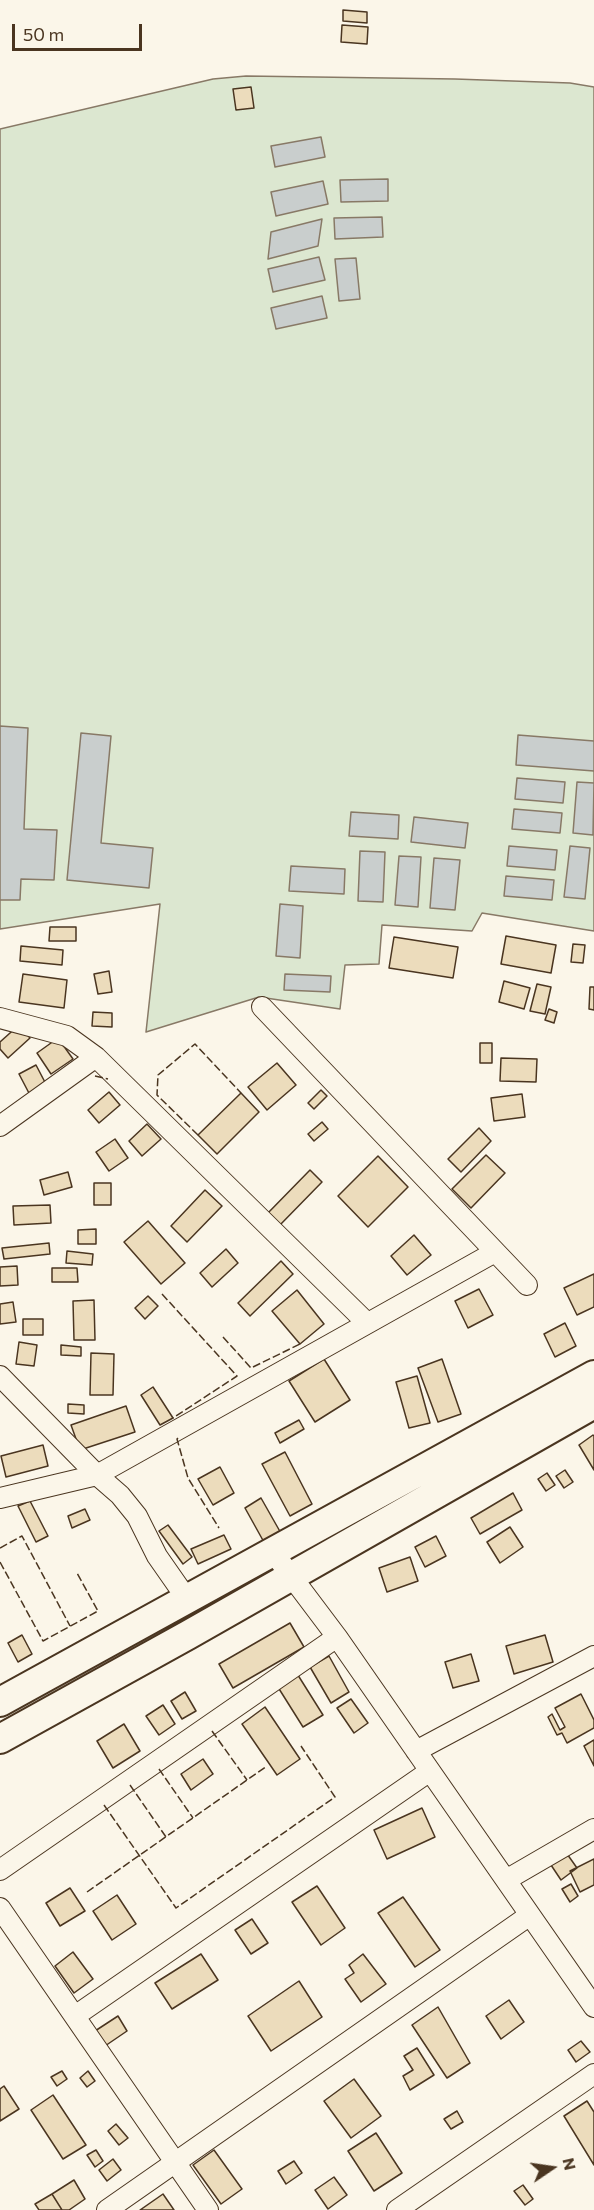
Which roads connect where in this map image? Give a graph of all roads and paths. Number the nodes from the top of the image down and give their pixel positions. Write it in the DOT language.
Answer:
graph roads {
  1 [pos="262,1006"];
  2 [pos="0,1018"];
  3 [pos="96,1057"];
  4 [pos="0,1126"];
  5 [pos="495,1252"];
  6 [pos="526,1286"];
  7 [pos="367,1323"];
  8 [pos="594,1375"];
  9 [pos="0,1376"];
  10 [pos="594,1404"];
  11 [pos="97,1475"];
  12 [pos="0,1498"];
  13 [pos="273,1552"];
  14 [pos="292,1576"];
  15 [pos="187,1599"];
  16 [pos="337,1637"];
  17 [pos="594,1656"];
  18 [pos="0,1702"];
  19 [pos="0,1739"];
  20 [pos="416,1751"];
  21 [pos="430,1772"];
  22 [pos="594,1829"];
  23 [pos="0,1870"];
  24 [pos="506,1881"];
  25 [pos="0,1908"];
  26 [pos="530,1915"];
  27 [pos="594,2007"];
  28 [pos="75,2016"];
  29 [pos="594,2074"];
  30 [pos="175,2162"];
  31 [pos="107,2210"];
  32 [pos="208,2210"];
  33 [pos="397,2210"];
  1 -- 5 [label="street"];
  2 -- 3 [label="street"];
  3 -- 4 [label="street"];
  3 -- 7 [label="street"];
  5 -- 6 [label="street"];
  5 -- 7 [label="street"];
  7 -- 11 [label="street"];
  8 -- 13 [label="highway"];
  9 -- 11 [label="street"];
  10 -- 14 [label="highway"];
  11 -- 12 [label="street"];
  11 -- 15 [label="street"];
  13 -- 14 [label="street"];
  13 -- 15 [label="highway"];
  14 -- 16 [label="street"];
  14 -- 19 [label="highway"];
  15 -- 18 [label="highway"];
  16 -- 20 [label="street"];
  16 -- 23 [label="street"];
  17 -- 20 [label="street"];
  20 -- 21 [label="street"];
  21 -- 24 [label="street"];
  21 -- 28 [label="street"];
  22 -- 24 [label="street"];
  24 -- 26 [label="street"];
  25 -- 28 [label="street"];
  26 -- 27 [label="street"];
  26 -- 30 [label="street"];
  28 -- 30 [label="street"];
  29 -- 33 [label="street"];
  30 -- 31 [label="street"];
  30 -- 32 [label="street"];
}
